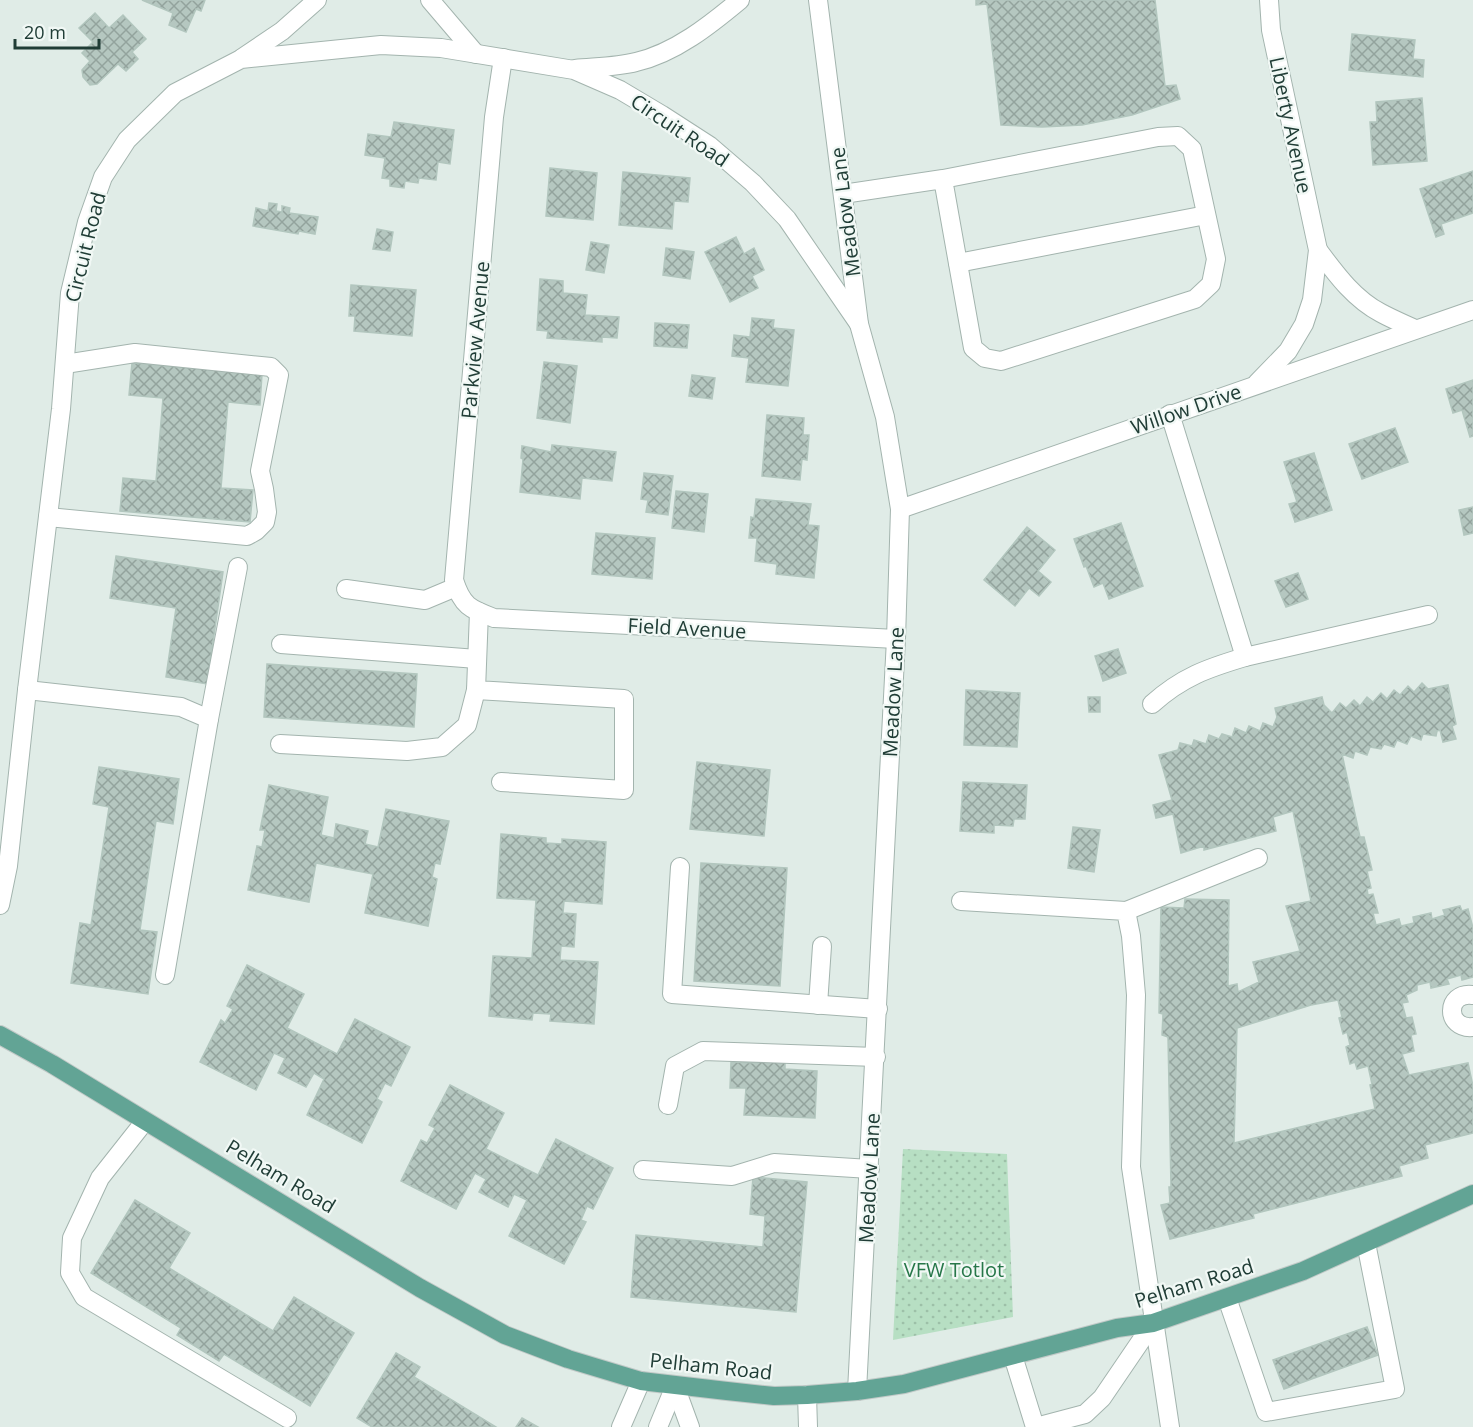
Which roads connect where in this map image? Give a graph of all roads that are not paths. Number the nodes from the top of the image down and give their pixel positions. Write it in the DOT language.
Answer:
graph roads {
  1 [pos="317,0"];
  2 [pos="430,0"];
  3 [pos="740,0"];
  4 [pos="818,0"];
  5 [pos="1269,0"];
  6 [pos="476,54"];
  7 [pos="503,58"];
  8 [pos="241,59"];
  9 [pos="574,69"];
  10 [pos="943,179"];
  11 [pos="843,194"];
  12 [pos="1206,215"];
  13 [pos="1318,250"];
  14 [pos="958,264"];
  15 [pos="1473,310"];
  16 [pos="859,324"];
  17 [pos="1415,329"];
  18 [pos="65,364"];
  19 [pos="1255,385"];
  20 [pos="1170,414"];
  21 [pos="900,509"];
  22 [pos="48,517"];
  23 [pos="238,567"];
  24 [pos="456,587"];
  25 [pos="346,589"];
  26 [pos="479,612"];
  27 [pos="1428,615"];
  28 [pos="896,639"];
  29 [pos="281,644"];
  30 [pos="1245,657"];
  31 [pos="477,659"];
  32 [pos="27,690"];
  33 [pos="476,690"];
  34 [pos="1152,704"];
  35 [pos="209,719"];
  36 [pos="280,744"];
  37 [pos="501,782"];
  38 [pos="1258,858"];
  39 [pos="680,867"];
  40 [pos="961,901"];
  41 [pos="0,905"];
  42 [pos="1126,911"];
  43 [pos="822,946"];
  44 [pos="165,975"];
  45 [pos="1473,995"];
  46 [pos="818,1005"];
  47 [pos="878,1009"];
  48 [pos="1473,1027"];
  49 [pos="0,1035"];
  50 [pos="876,1057"];
  51 [pos="668,1105"];
  52 [pos="146,1120"];
  53 [pos="870,1169"];
  54 [pos="643,1170"];
  55 [pos="1473,1194"];
  56 [pos="1366,1243"];
  57 [pos="1227,1298"];
  58 [pos="1153,1323"];
  59 [pos="1013,1356"];
  60 [pos="641,1381"];
  61 [pos="675,1386"];
  62 [pos="857,1391"];
  63 [pos="807,1395"];
  64 [pos="287,1418"];
  65 [pos="621,1427"];
  66 [pos="658,1427"];
  67 [pos="690,1427"];
  68 [pos="808,1427"];
  69 [pos="1036,1427"];
  70 [pos="1170,1427"];
  1 -- 8 [label="street"];
  2 -- 6 [label="street"];
  3 -- 9 [label="street, Circuit Road"];
  4 -- 11 [label="street, Meadow Lane"];
  5 -- 13 [label="street, Liberty Avenue"];
  6 -- 7 [label="street, Circuit Road"];
  6 -- 8 [label="street, Circuit Road"];
  7 -- 9 [label="street, Circuit Road"];
  7 -- 24 [label="street, Parkview Avenue"];
  8 -- 18 [label="street, Circuit Road"];
  9 -- 16 [label="street, Circuit Road"];
  10 -- 11 [label="street"];
  10 -- 12 [label="street"];
  10 -- 14 [label="street"];
  11 -- 16 [label="street, Meadow Lane"];
  12 -- 14 [label="street"];
  12 -- 14 [label="street"];
  13 -- 17 [label="street, Liberty Avenue"];
  13 -- 19 [label="street, Liberty Avenue"];
  15 -- 17 [label="street, Willow Drive"];
  16 -- 21 [label="street, Meadow Lane"];
  17 -- 19 [label="street, Willow Drive"];
  18 -- 22 [label="street, Circuit Road"];
  18 -- 22 [label="street"];
  19 -- 20 [label="street, Willow Drive"];
  20 -- 21 [label="street, Willow Drive"];
  20 -- 30 [label="street"];
  21 -- 28 [label="street, Meadow Lane"];
  22 -- 32 [label="street, Circuit Road"];
  23 -- 35 [label="street"];
  24 -- 25 [label="street"];
  24 -- 26 [label="street"];
  26 -- 28 [label="street, Field Avenue"];
  26 -- 31 [label="street"];
  27 -- 30 [label="street"];
  28 -- 47 [label="street, Meadow Lane"];
  29 -- 31 [label="street"];
  30 -- 34 [label="street"];
  31 -- 33 [label="street"];
  32 -- 35 [label="street"];
  32 -- 41 [label="street, Circuit Road"];
  33 -- 36 [label="street"];
  33 -- 37 [label="street"];
  35 -- 44 [label="street"];
  38 -- 42 [label="street"];
  39 -- 46 [label="street"];
  40 -- 42 [label="street"];
  42 -- 58 [label="street"];
  43 -- 46 [label="street"];
  45 -- 48 [label="street"];
  46 -- 47 [label="street"];
  47 -- 50 [label="street, Meadow Lane"];
  49 -- 52 [label="main road, Pelham Road"];
  50 -- 51 [label="street"];
  50 -- 53 [label="street, Meadow Lane"];
  52 -- 60 [label="main road, Pelham Road"];
  52 -- 64 [label="street"];
  53 -- 54 [label="street"];
  53 -- 62 [label="street, Meadow Lane"];
  55 -- 56 [label="main road, Pelham Road"];
  56 -- 57 [label="main road, Pelham Road"];
  56 -- 57 [label="street"];
  57 -- 58 [label="main road, Pelham Road"];
  58 -- 59 [label="main road, Pelham Road"];
  58 -- 69 [label="street"];
  58 -- 70 [label="street"];
  59 -- 62 [label="main road, Pelham Road"];
  59 -- 69 [label="street"];
  60 -- 61 [label="main road, Pelham Road"];
  60 -- 65 [label="street"];
  61 -- 63 [label="main road, Pelham Road"];
  61 -- 66 [label="street"];
  61 -- 67 [label="street"];
  62 -- 63 [label="main road, Pelham Road"];
  63 -- 68 [label="street"];
}
